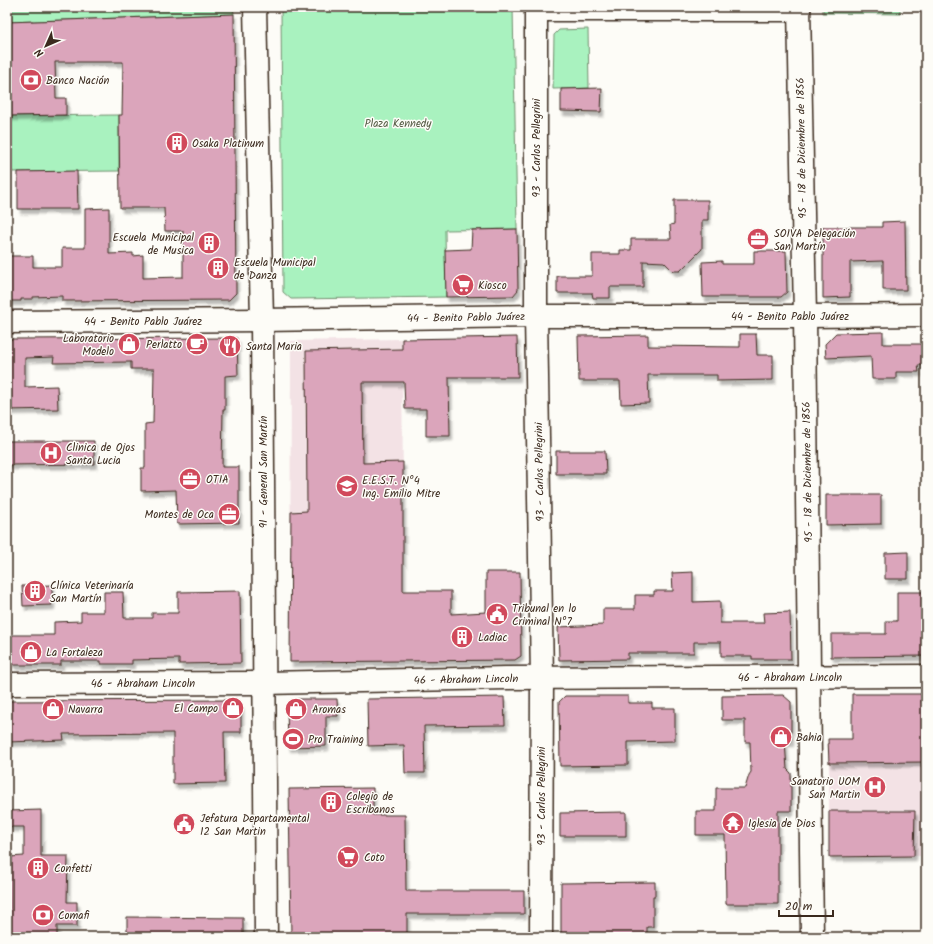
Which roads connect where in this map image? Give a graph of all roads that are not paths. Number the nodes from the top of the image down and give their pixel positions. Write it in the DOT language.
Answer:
graph roads {
  1 [pos="255,7"];
  2 [pos="536,9"];
  3 [pos="799,9"];
  4 [pos="926,315"];
  5 [pos="536,316"];
  6 [pos="805,316"];
  7 [pos="262,320"];
  8 [pos="7,322"];
  9 [pos="926,676"];
  10 [pos="809,677"];
  11 [pos="542,678"];
  12 [pos="265,683"];
  13 [pos="7,684"];
  14 [pos="266,937"];
  15 [pos="541,937"];
  16 [pos="812,937"];
  1 -- 7 [label="street, 91 - General San Martín"];
  2 -- 3 [label="street"];
  2 -- 5 [label="street, 93 - Carlos Pellegrini"];
  3 -- 6 [label="street, 95 - 18 de Diciembre de 1856"];
  4 -- 6 [label="street, 44 - Benito Pablo Juárez"];
  5 -- 6 [label="street, 44 - Benito Pablo Juárez"];
  5 -- 7 [label="street, 44 - Benito Pablo Juárez"];
  5 -- 11 [label="street, 93 - Carlos Pellegrini"];
  6 -- 10 [label="street, 95 - 18 de Diciembre de 1856"];
  7 -- 8 [label="street, 44 - Benito Pablo Juárez"];
  7 -- 12 [label="street, 91 - General San Martín"];
  9 -- 10 [label="street, 46 - Abraham Lincoln"];
  10 -- 11 [label="street, 46 - Abraham Lincoln"];
  10 -- 16 [label="street, 95 - 18 de Diciembre de 1856"];
  11 -- 12 [label="street, 46 - Abraham Lincoln"];
  11 -- 15 [label="street, 93 - Carlos Pellegrini"];
  12 -- 13 [label="street, 46 - Abraham Lincoln"];
  12 -- 14 [label="street, 91 - General San Martín"];
}
